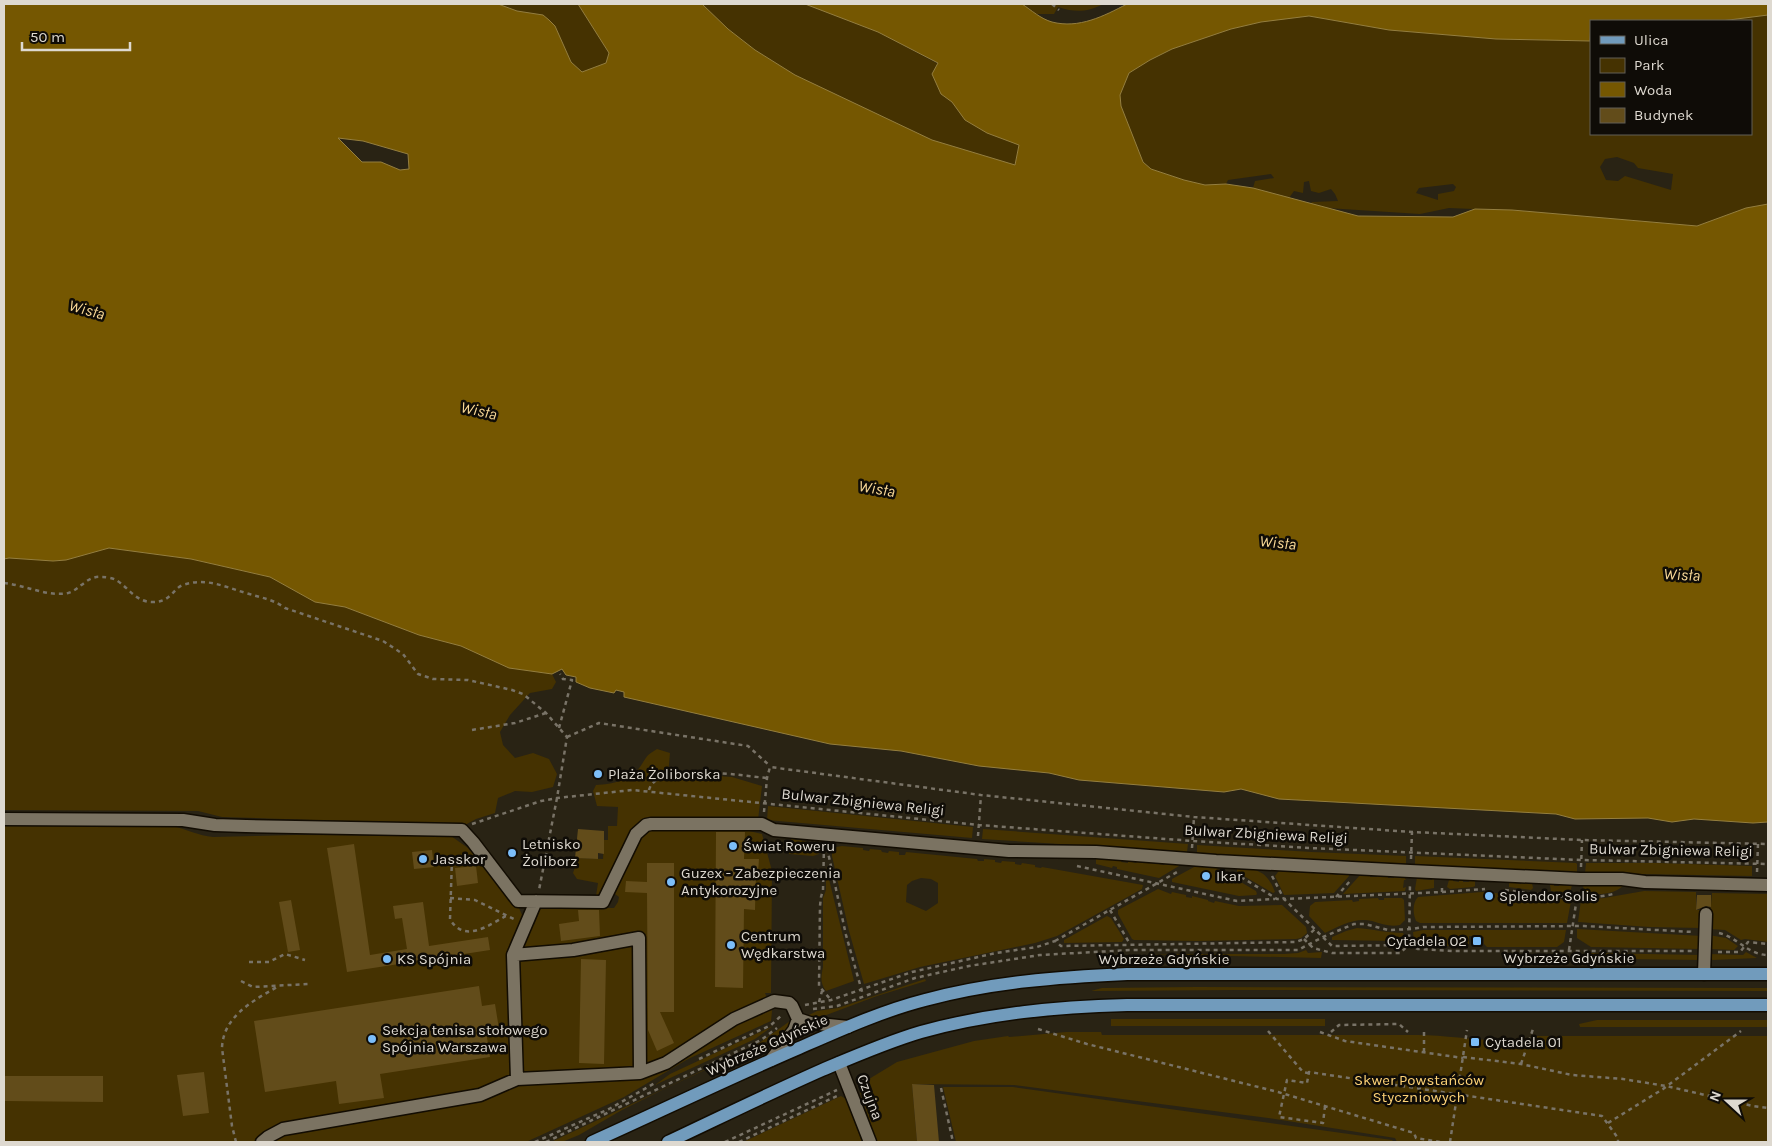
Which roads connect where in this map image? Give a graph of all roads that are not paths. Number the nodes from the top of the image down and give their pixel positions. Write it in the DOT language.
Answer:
graph roads {
  1 [pos="4,818"];
  2 [pos="1762,884"];
  3 [pos="536,901"];
  4 [pos="1706,914"];
  5 [pos="513,955"];
  6 [pos="1704,974"];
  7 [pos="1768,974"];
  8 [pos="1768,1005"];
  9 [pos="797,1018"];
  10 [pos="848,1027"];
  11 [pos="771,1060"];
  12 [pos="839,1063"];
  13 [pos="640,1073"];
  14 [pos="517,1079"];
  15 [pos="262,1142"];
  16 [pos="592,1142"];
  17 [pos="668,1142"];
  18 [pos="870,1142"];
  1 -- 3 [label="street"];
  2 -- 3 [label="street"];
  3 -- 5 [label="street"];
  4 -- 6 [label="street"];
  5 -- 13 [label="street"];
  5 -- 14 [label="street"];
  6 -- 7 [label="main road, Wybrzeże Gdyńskie"];
  6 -- 10 [label="main road, Wybrzeże Gdyńskie"];
  8 -- 12 [label="main road"];
  9 -- 10 [label="street"];
  9 -- 11 [label="street"];
  9 -- 13 [label="street"];
  10 -- 11 [label="main road, Wybrzeże Gdyńskie"];
  11 -- 16 [label="main road, Wybrzeże Gdyńskie"];
  12 -- 17 [label="main road"];
  12 -- 18 [label="street, Czujna"];
  13 -- 14 [label="street"];
  14 -- 15 [label="street"];
}
